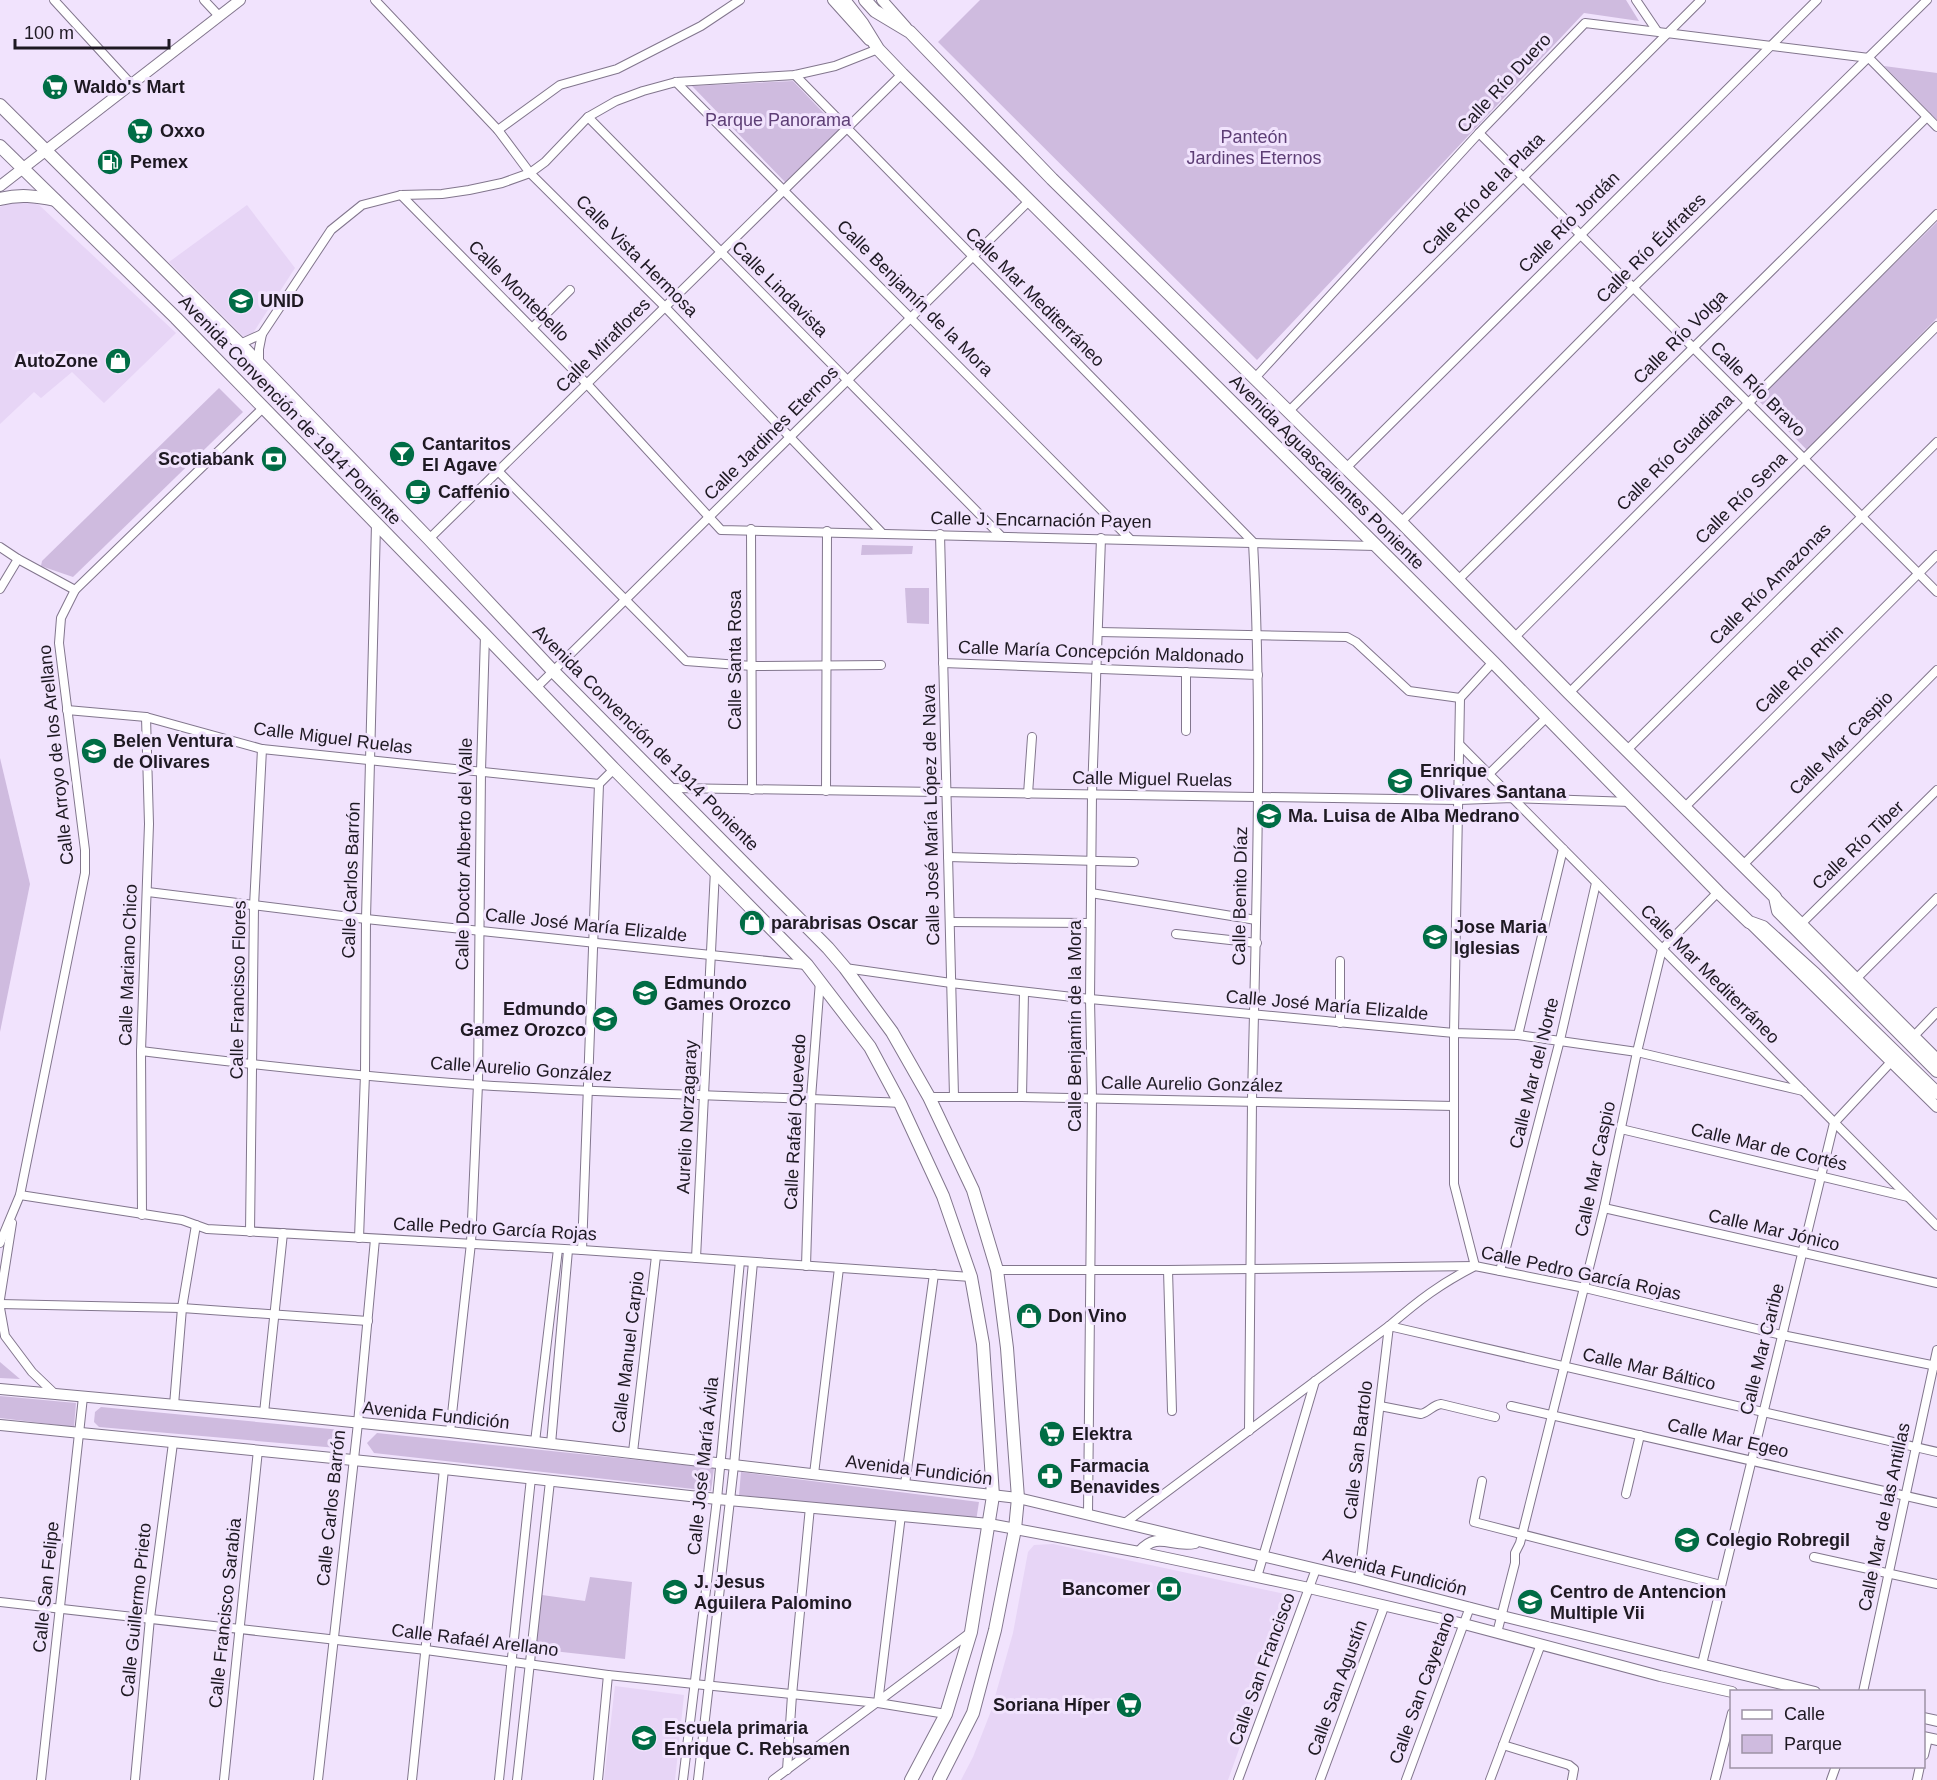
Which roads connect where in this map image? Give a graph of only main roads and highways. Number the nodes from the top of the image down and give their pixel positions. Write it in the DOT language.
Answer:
graph roads {
  1 [pos="844,0"];
  2 [pos="865,0"];
  3 [pos="0,105"];
  4 [pos="0,146"];
  5 [pos="0,199"];
  6 [pos="57,201"];
  7 [pos="1937,1071"];
  8 [pos="1937,1093"];
  9 [pos="911,1780"];
  10 [pos="939,1780"];
  1 -- 8 [label="main road, Avenida Aguascalientes Poniente"];
  2 -- 7 [label="main road, Avenida Aguascalientes Poniente"];
  3 -- 10 [label="main road, Avenida Convención de 1914 Poniente"];
  4 -- 6 [label="main road, Avenida Convención de 1914 Poniente"];
  5 -- 6 [label="main road"];
  6 -- 9 [label="main road, Avenida Convención de 1914 Poniente"];
}
